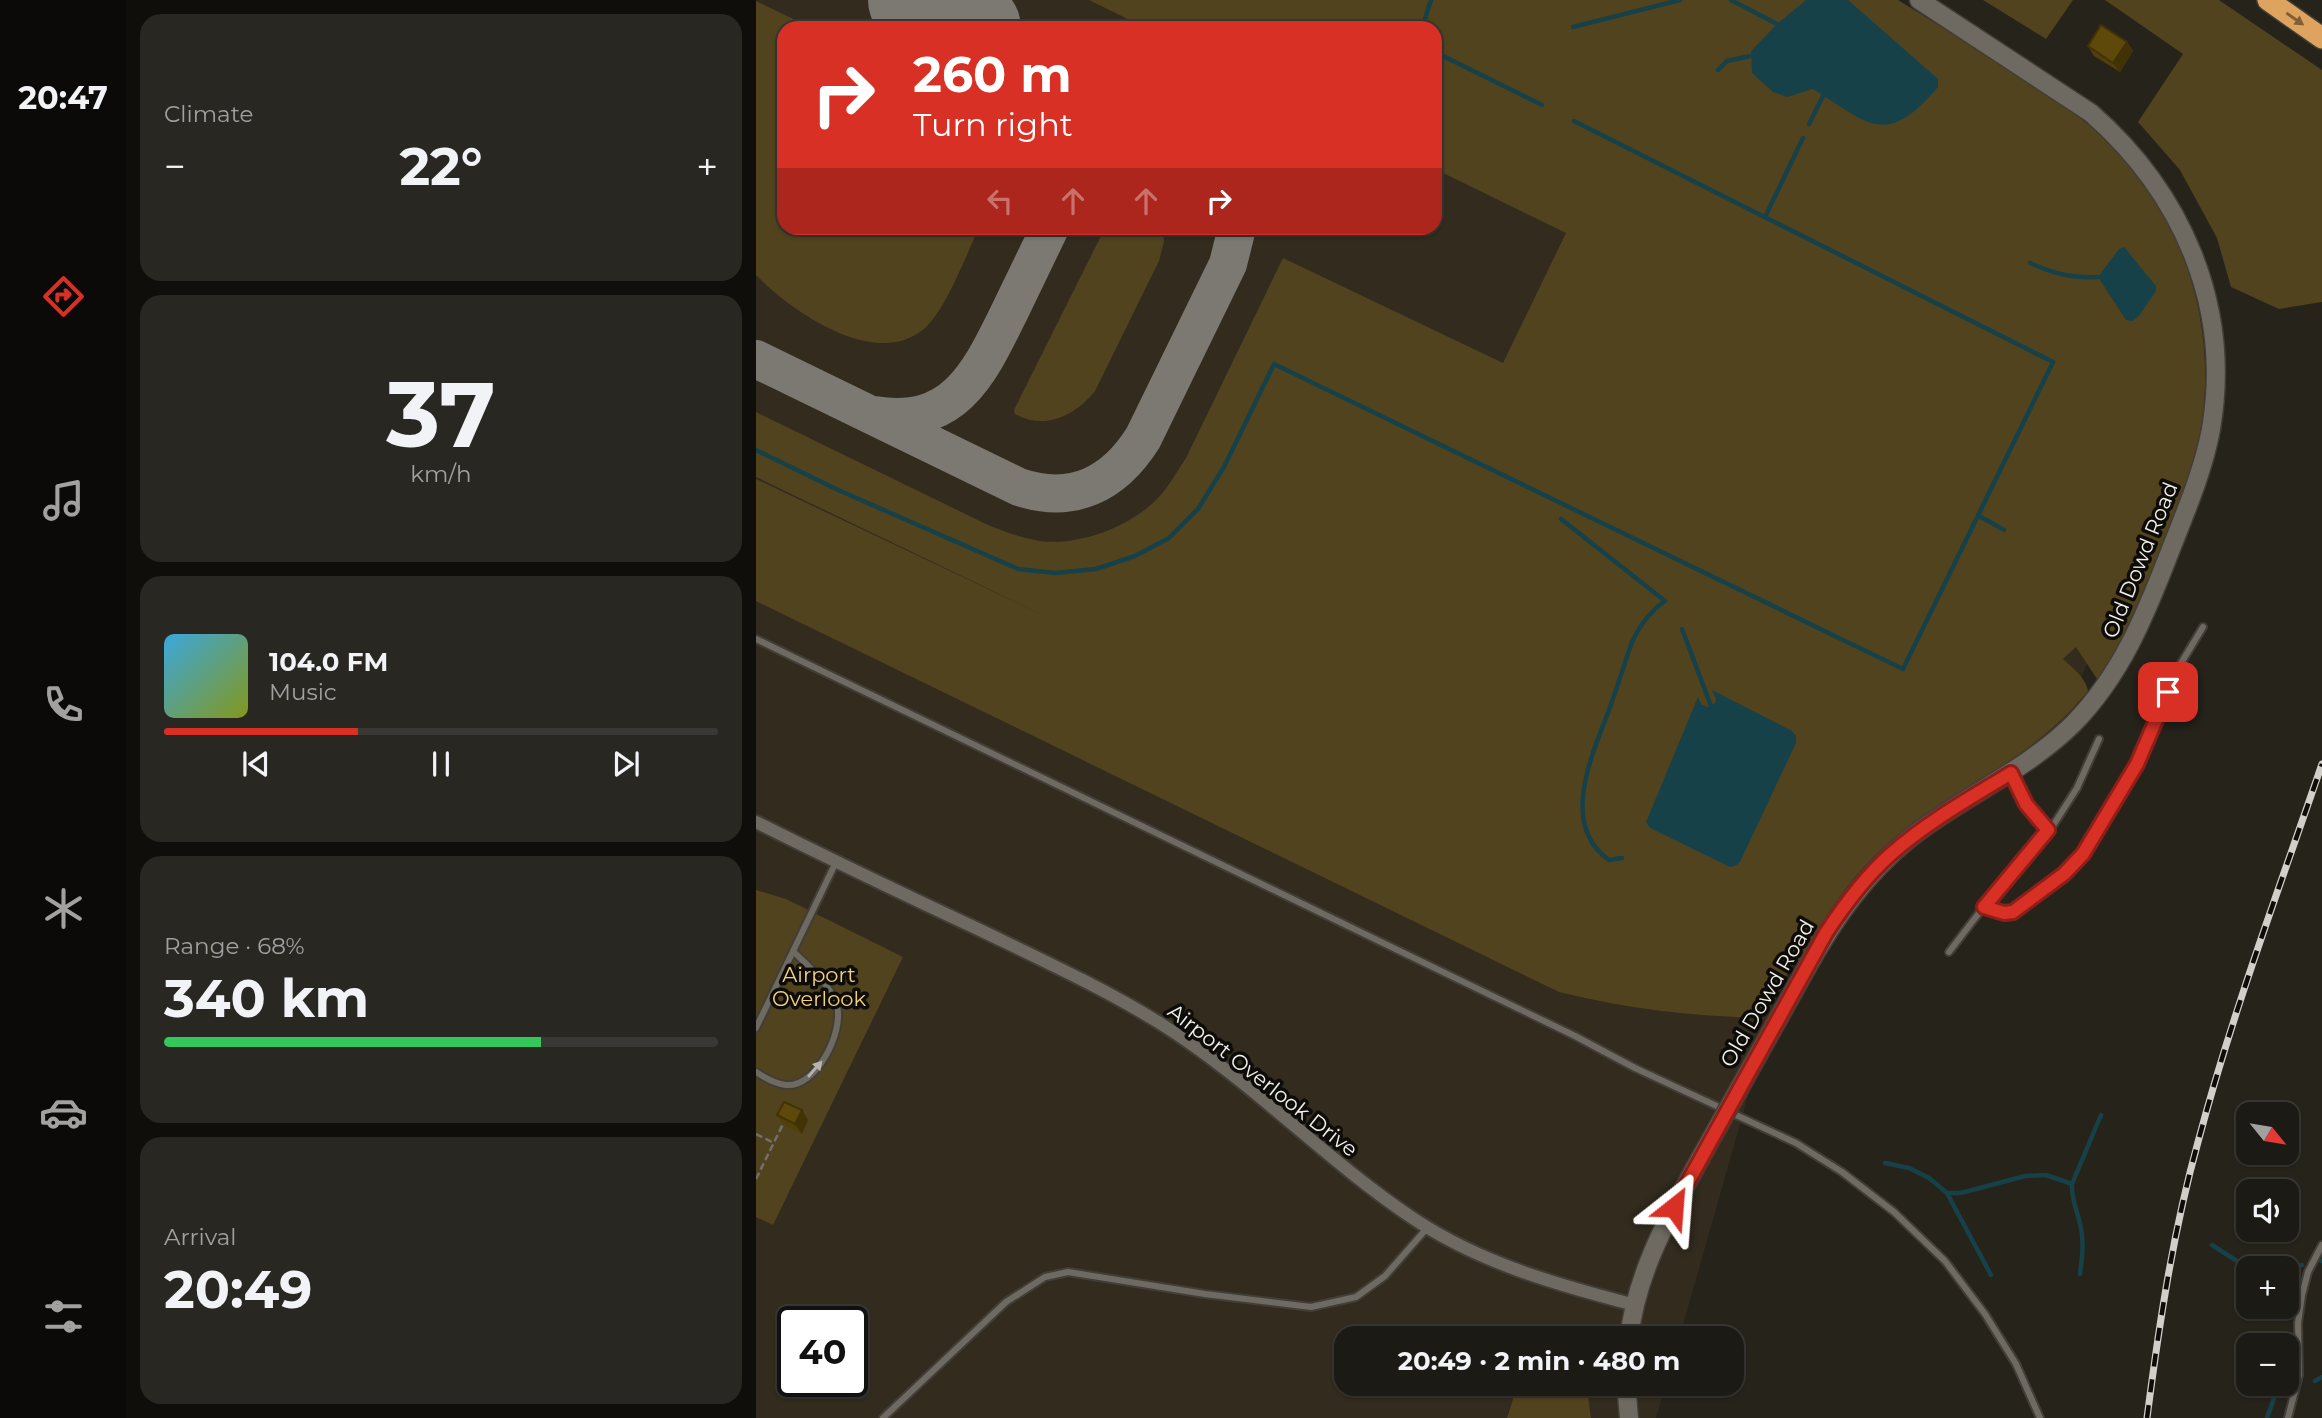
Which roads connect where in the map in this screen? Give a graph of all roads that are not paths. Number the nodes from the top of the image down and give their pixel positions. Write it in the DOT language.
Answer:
graph roads {
  1 [pos="1919,0"];
  2 [pos="2268,0"];
  3 [pos="2322,38"];
  4 [pos="2203,627"];
  5 [pos="756,639"];
  6 [pos="2099,739"];
  7 [pos="2011,773"];
  8 [pos="756,822"];
  9 [pos="2048,830"];
  10 [pos="836,862"];
  11 [pos="1984,907"];
  12 [pos="793,951"];
  13 [pos="1949,952"];
  14 [pos="756,1028"];
  15 [pos="756,1072"];
  16 [pos="1428,1227"];
  17 [pos="2322,1245"];
  18 [pos="1635,1304"];
  19 [pos="1631,1326"];
  20 [pos="1627,1396"];
  21 [pos="883,1418"];
  22 [pos="1629,1418"];
  23 [pos="2040,1418"];
  24 [pos="2288,1418"];
  1 -- 7 [label="street, Old Dowd Road"];
  2 -- 3 [label="highway, one-way"];
  4 -- 11 [label="lane"];
  5 -- 23 [label="lane"];
  6 -- 9 [label="lane"];
  7 -- 9 [label="lane"];
  7 -- 18 [label="street, Old Dowd Road, bridge"];
  8 -- 10 [label="street, Airport Overlook Drive"];
  9 -- 11 [label="lane"];
  10 -- 12 [label="lane"];
  10 -- 16 [label="street, Airport Overlook Drive"];
  11 -- 13 [label="lane"];
  12 -- 14 [label="lane"];
  15 -- 12 [label="lane, one-way"];
  16 -- 18 [label="street, Airport Overlook Drive"];
  16 -- 21 [label="lane"];
  17 -- 24 [label="lane"];
  18 -- 19 [label="street, Old Dowd Road"];
  20 -- 22 [label="street"];
}
